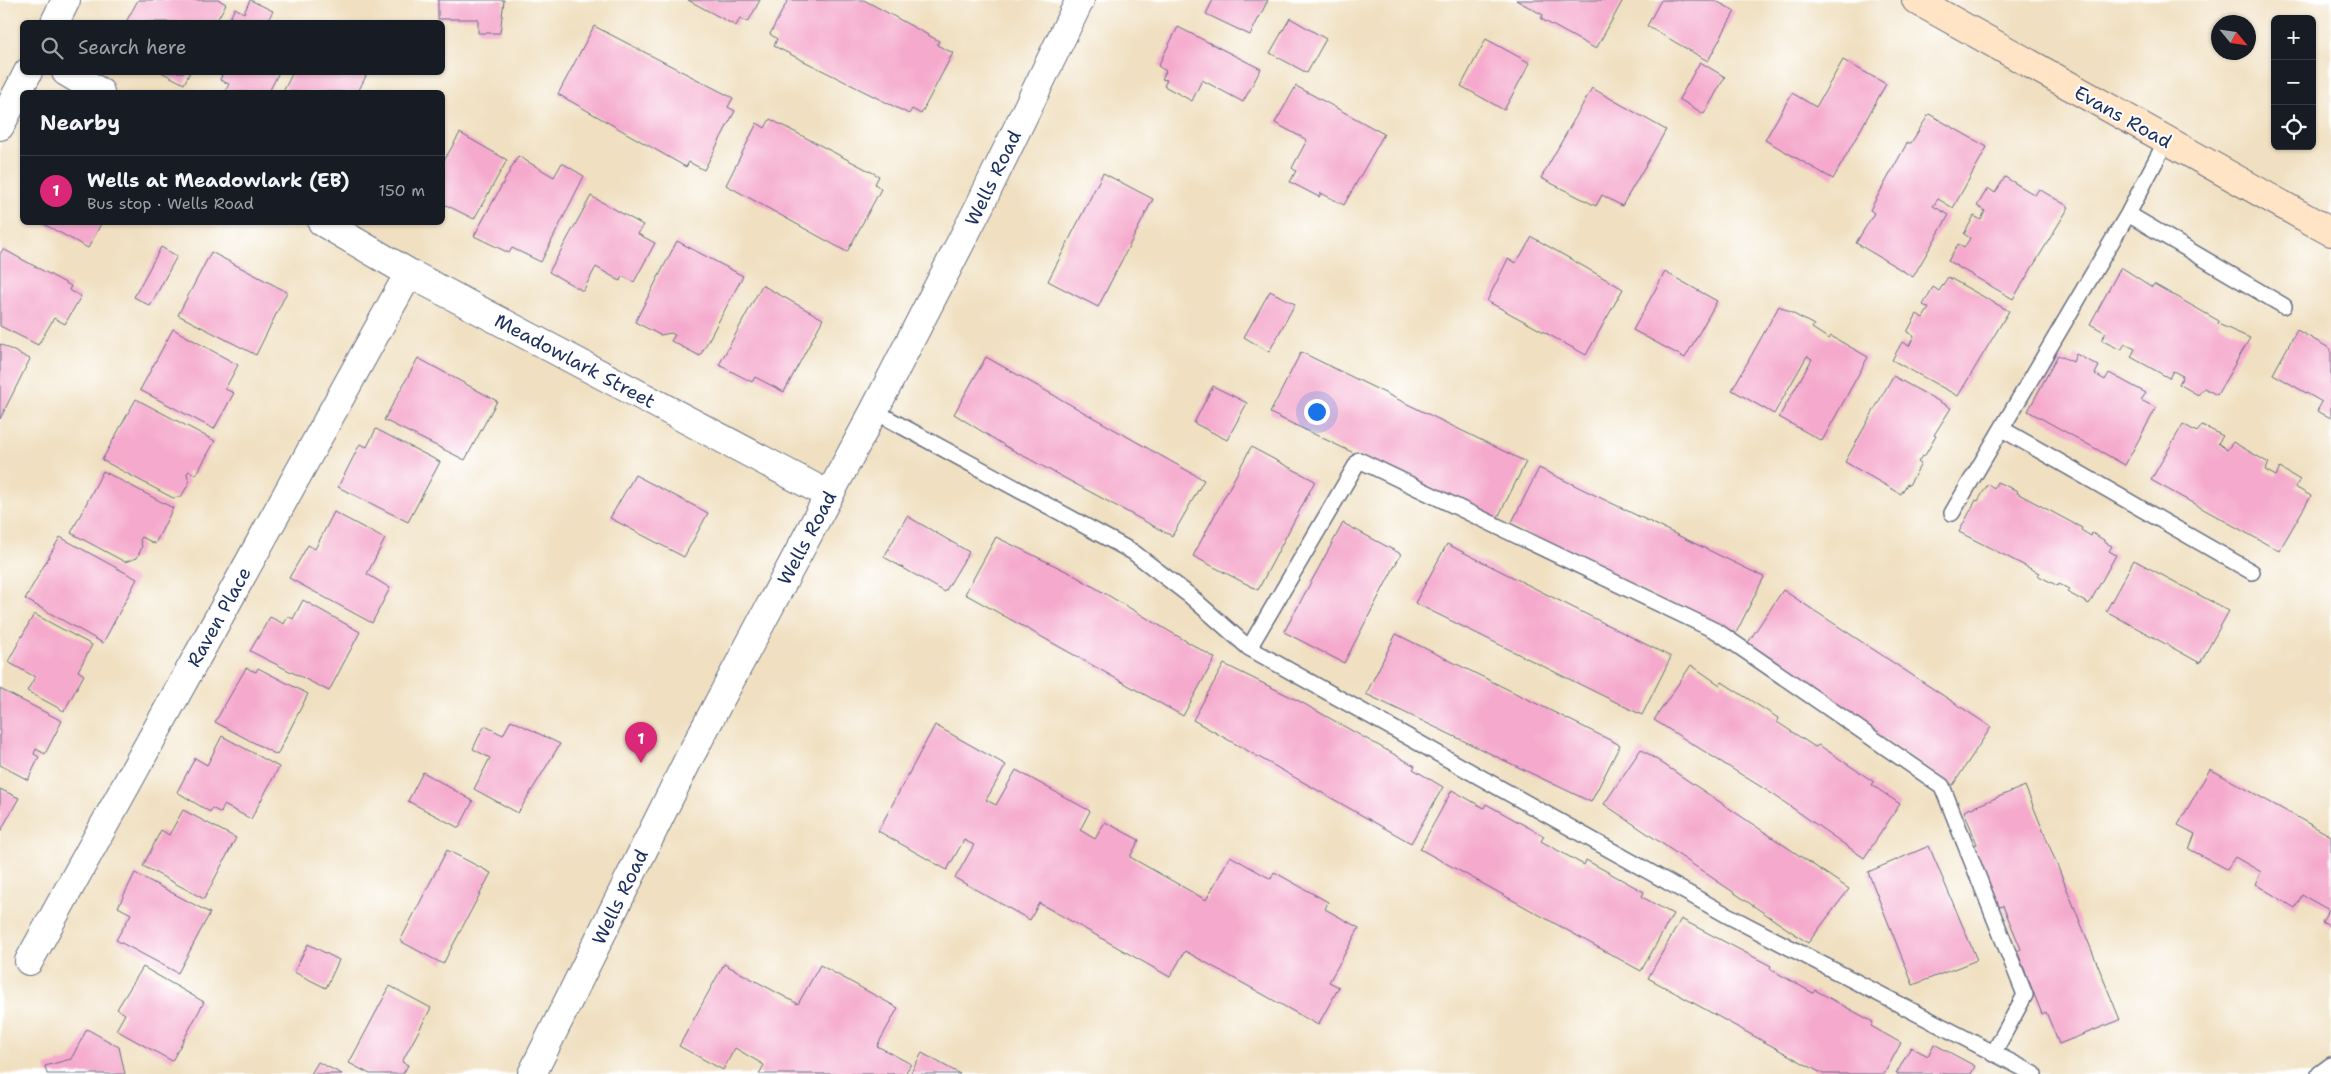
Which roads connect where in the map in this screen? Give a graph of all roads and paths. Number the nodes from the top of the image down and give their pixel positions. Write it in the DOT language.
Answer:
graph roads {
  1 [pos="66,0"];
  2 [pos="1080,0"];
  3 [pos="1916,0"];
  4 [pos="56,20"];
  5 [pos="26,75"];
  6 [pos="71,75"];
  7 [pos="97,90"];
  8 [pos="0,126"];
  9 [pos="2166,141"];
  10 [pos="2128,214"];
  11 [pos="327,225"];
  12 [pos="2331,232"];
  13 [pos="409,273"];
  14 [pos="2284,306"];
  15 [pos="874,411"];
  16 [pos="2002,429"];
  17 [pos="830,495"];
  18 [pos="1952,513"];
  19 [pos="2252,572"];
  20 [pos="1249,648"];
  21 [pos="29,962"];
  22 [pos="1993,1054"];
  23 [pos="2331,1065"];
  24 [pos="532,1074"];
  25 [pos="2034,1074"];
  26 [pos="2319,1074"];
  1 -- 4 [label="street"];
  2 -- 15 [label="street, Wells Road"];
  3 -- 9 [label="street, Evans Road"];
  5 -- 8 [label="street"];
  6 -- 7 [label="street"];
  9 -- 10 [label="lane"];
  9 -- 12 [label="street, Evans Road"];
  10 -- 14 [label="lane"];
  10 -- 16 [label="lane"];
  11 -- 13 [label="street, Meadowlark Street"];
  13 -- 17 [label="street, Meadowlark Street"];
  13 -- 21 [label="street, Raven Place"];
  15 -- 17 [label="street, Wells Road"];
  15 -- 20 [label="lane"];
  16 -- 18 [label="lane"];
  16 -- 19 [label="lane"];
  17 -- 24 [label="street, Wells Road"];
  20 -- 22 [label="lane"];
  20 -- 22 [label="lane"];
  22 -- 25 [label="lane"];
  23 -- 26 [label="lane"];
}
